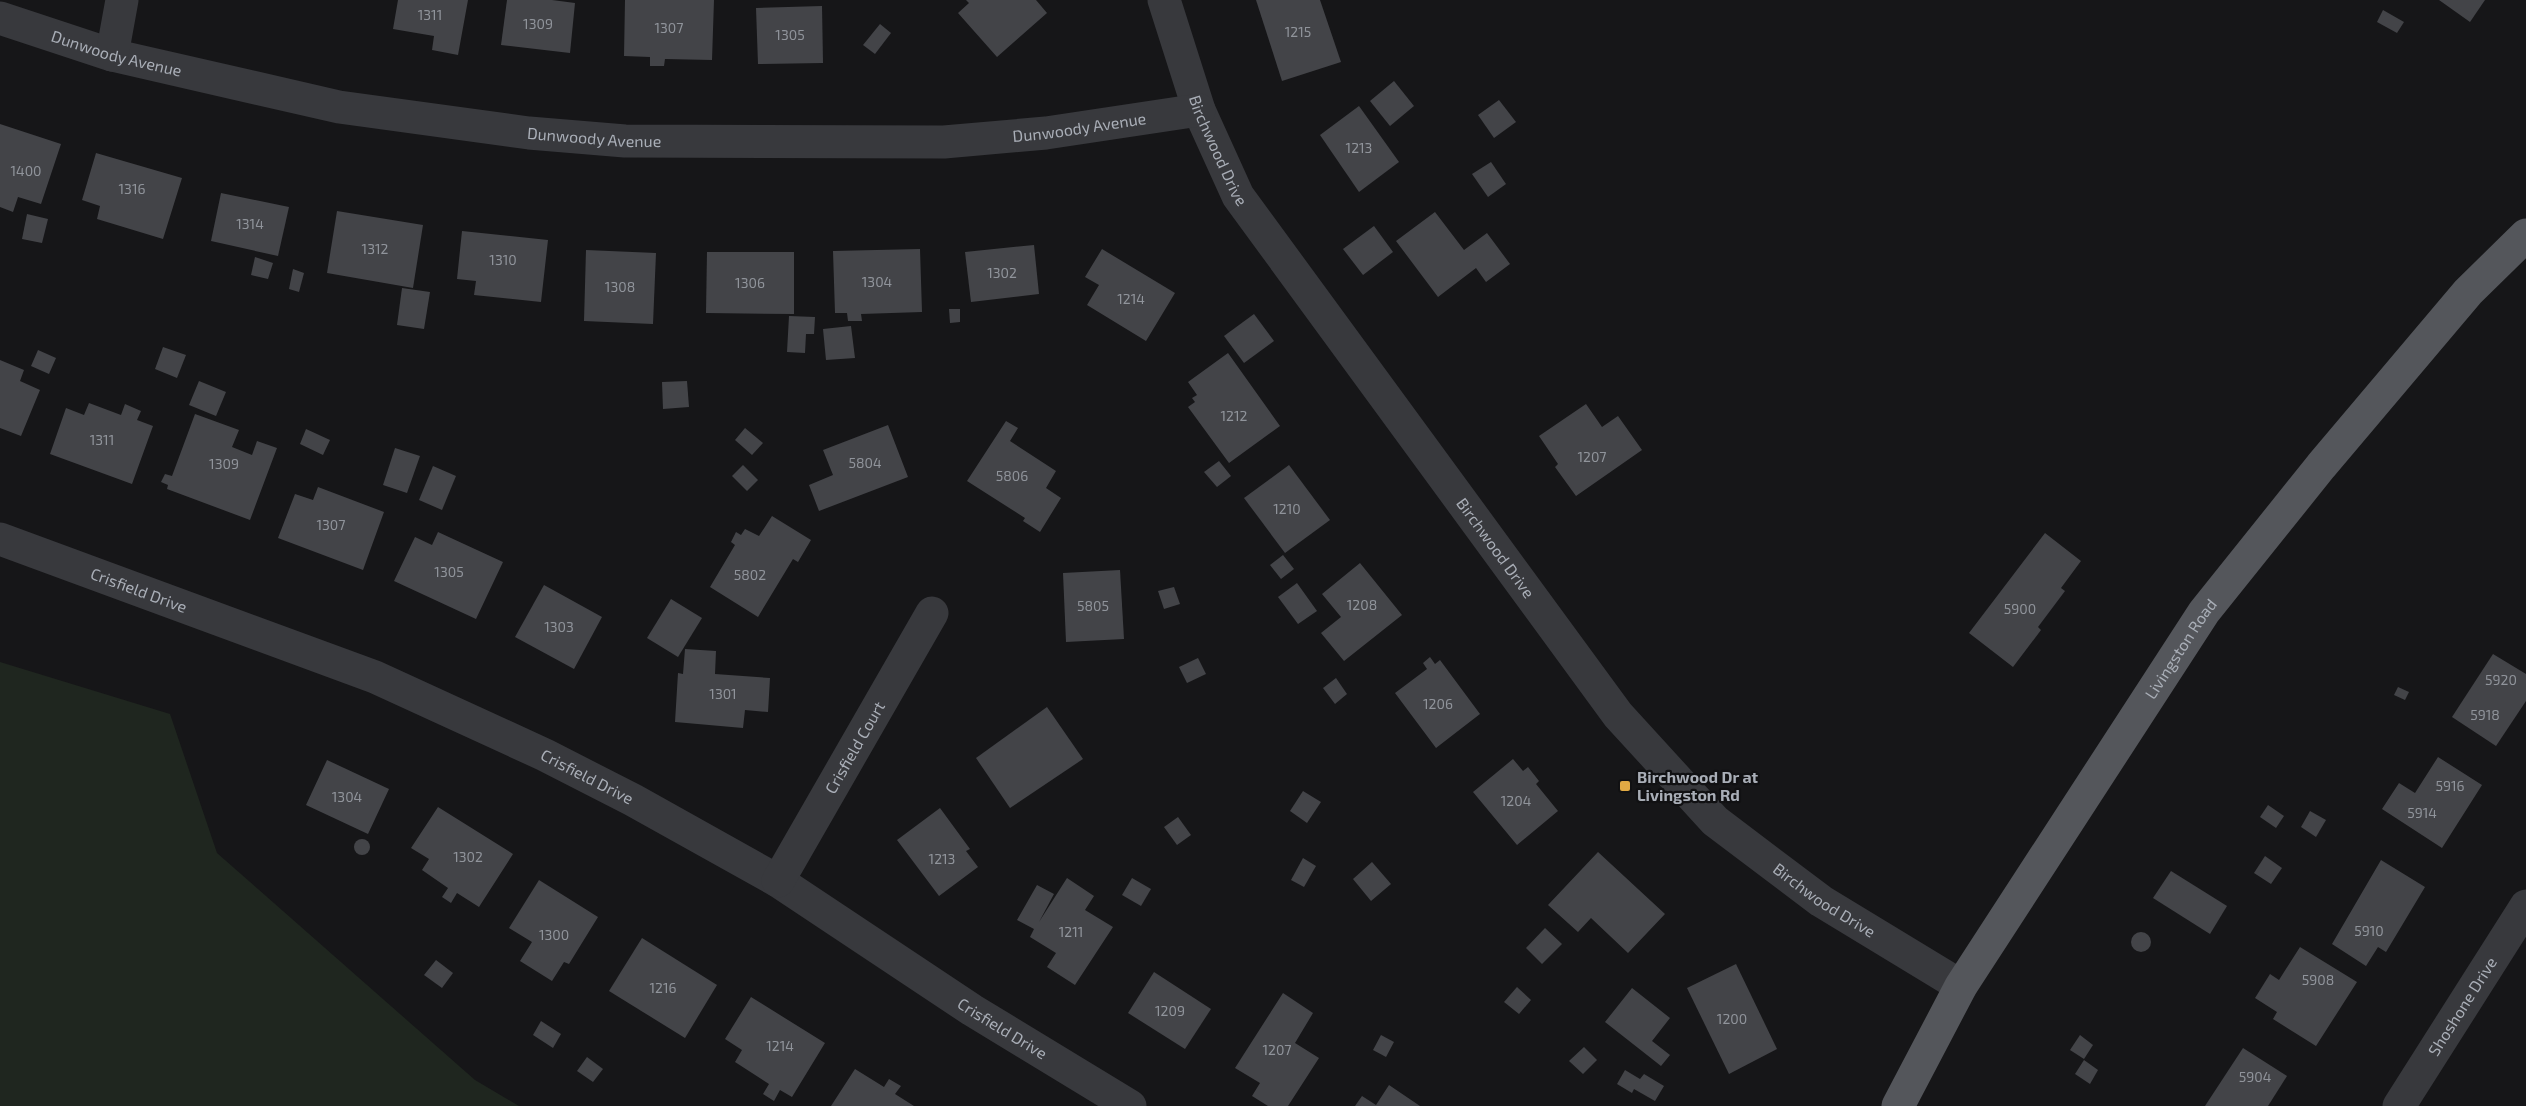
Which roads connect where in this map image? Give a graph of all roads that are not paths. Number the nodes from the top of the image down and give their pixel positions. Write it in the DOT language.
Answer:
graph roads {
  1 [pos="122,0"];
  2 [pos="1164,0"];
  3 [pos="0,18"];
  4 [pos="112,55"];
  5 [pos="1199,110"];
  6 [pos="2526,235"];
  7 [pos="0,539"];
  8 [pos="932,613"];
  9 [pos="778,881"];
  10 [pos="2526,906"];
  11 [pos="1961,986"];
  12 [pos="1130,1106"];
  13 [pos="1898,1106"];
  14 [pos="2399,1106"];
  1 -- 4 [label="street"];
  2 -- 5 [label="street, Birchwood Drive"];
  3 -- 4 [label="street, Dunwoody Avenue"];
  4 -- 5 [label="street, Dunwoody Avenue"];
  5 -- 11 [label="street, Birchwood Drive"];
  6 -- 11 [label="main road, Livingston Road"];
  7 -- 9 [label="street, Crisfield Drive"];
  8 -- 9 [label="street, Crisfield Court"];
  9 -- 12 [label="street, Crisfield Drive"];
  10 -- 14 [label="street, Shoshone Drive"];
  11 -- 13 [label="main road, Livingston Road"];
}
